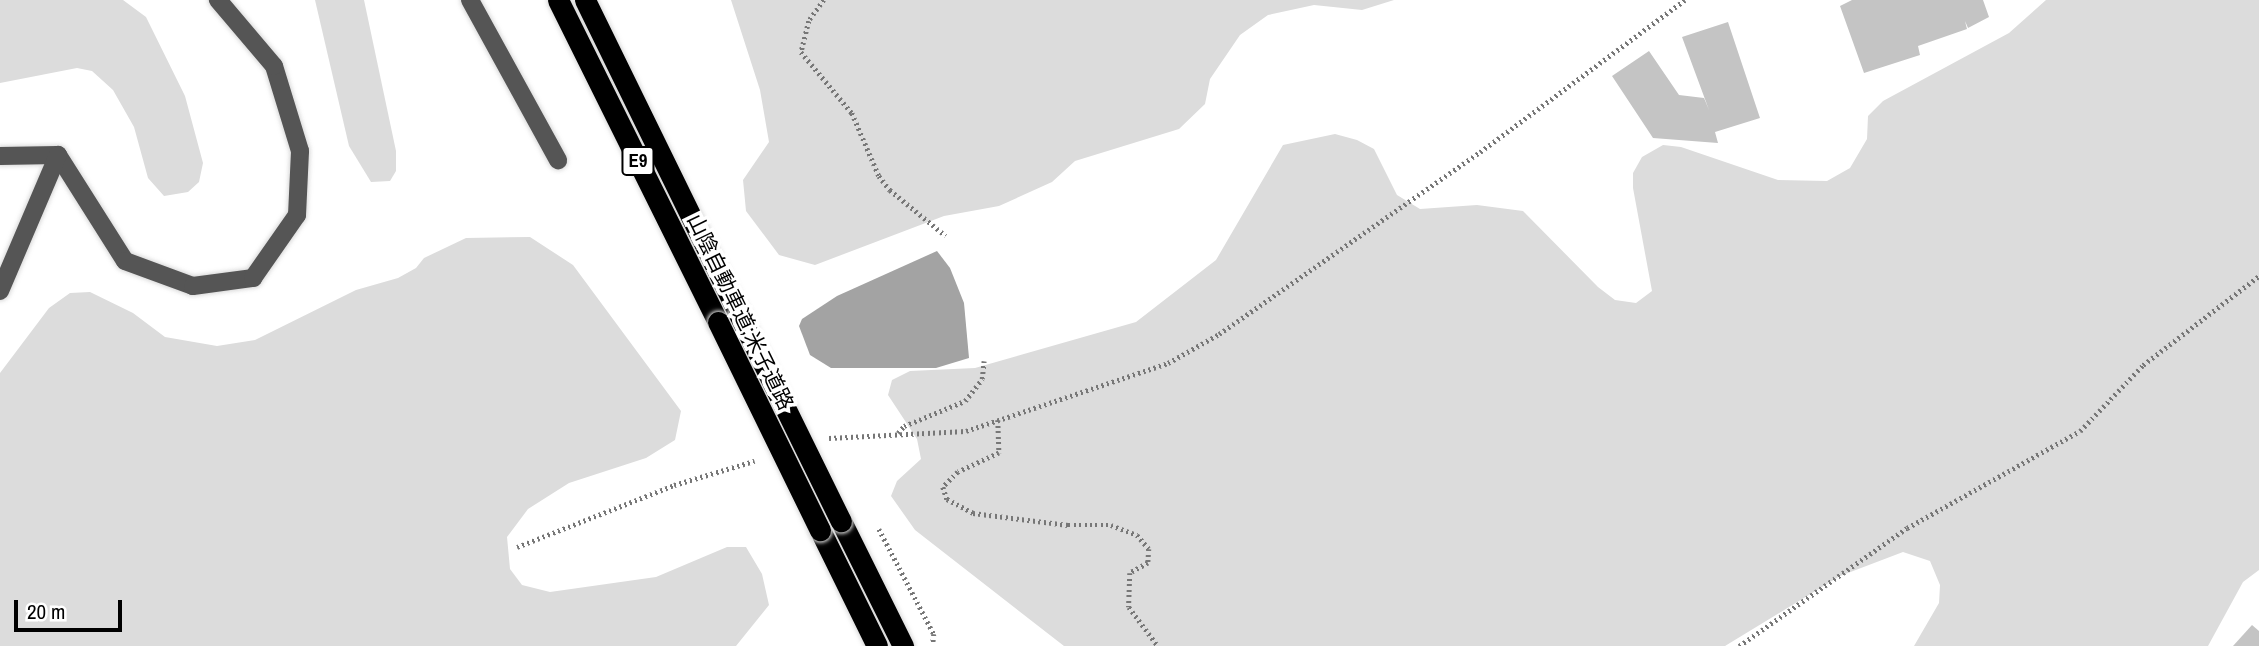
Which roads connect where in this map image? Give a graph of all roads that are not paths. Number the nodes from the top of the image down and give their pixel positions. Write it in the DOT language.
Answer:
graph roads {
  1 [pos="218,0"];
  2 [pos="470,0"];
  3 [pos="558,0"];
  4 [pos="585,0"];
  5 [pos="58,155"];
  6 [pos="0,156"];
  7 [pos="558,160"];
  8 [pos="0,291"];
  9 [pos="877,646"];
  10 [pos="903,646"];
  1 -- 5 [label="street"];
  2 -- 7 [label="street"];
  3 -- 9 [label="highway, 山陰自動車道;米子道路 / E9, bridge"];
  4 -- 10 [label="highway, 山陰自動車道;米子道路 / E9, bridge"];
  5 -- 6 [label="street"];
  5 -- 8 [label="street"];
}
